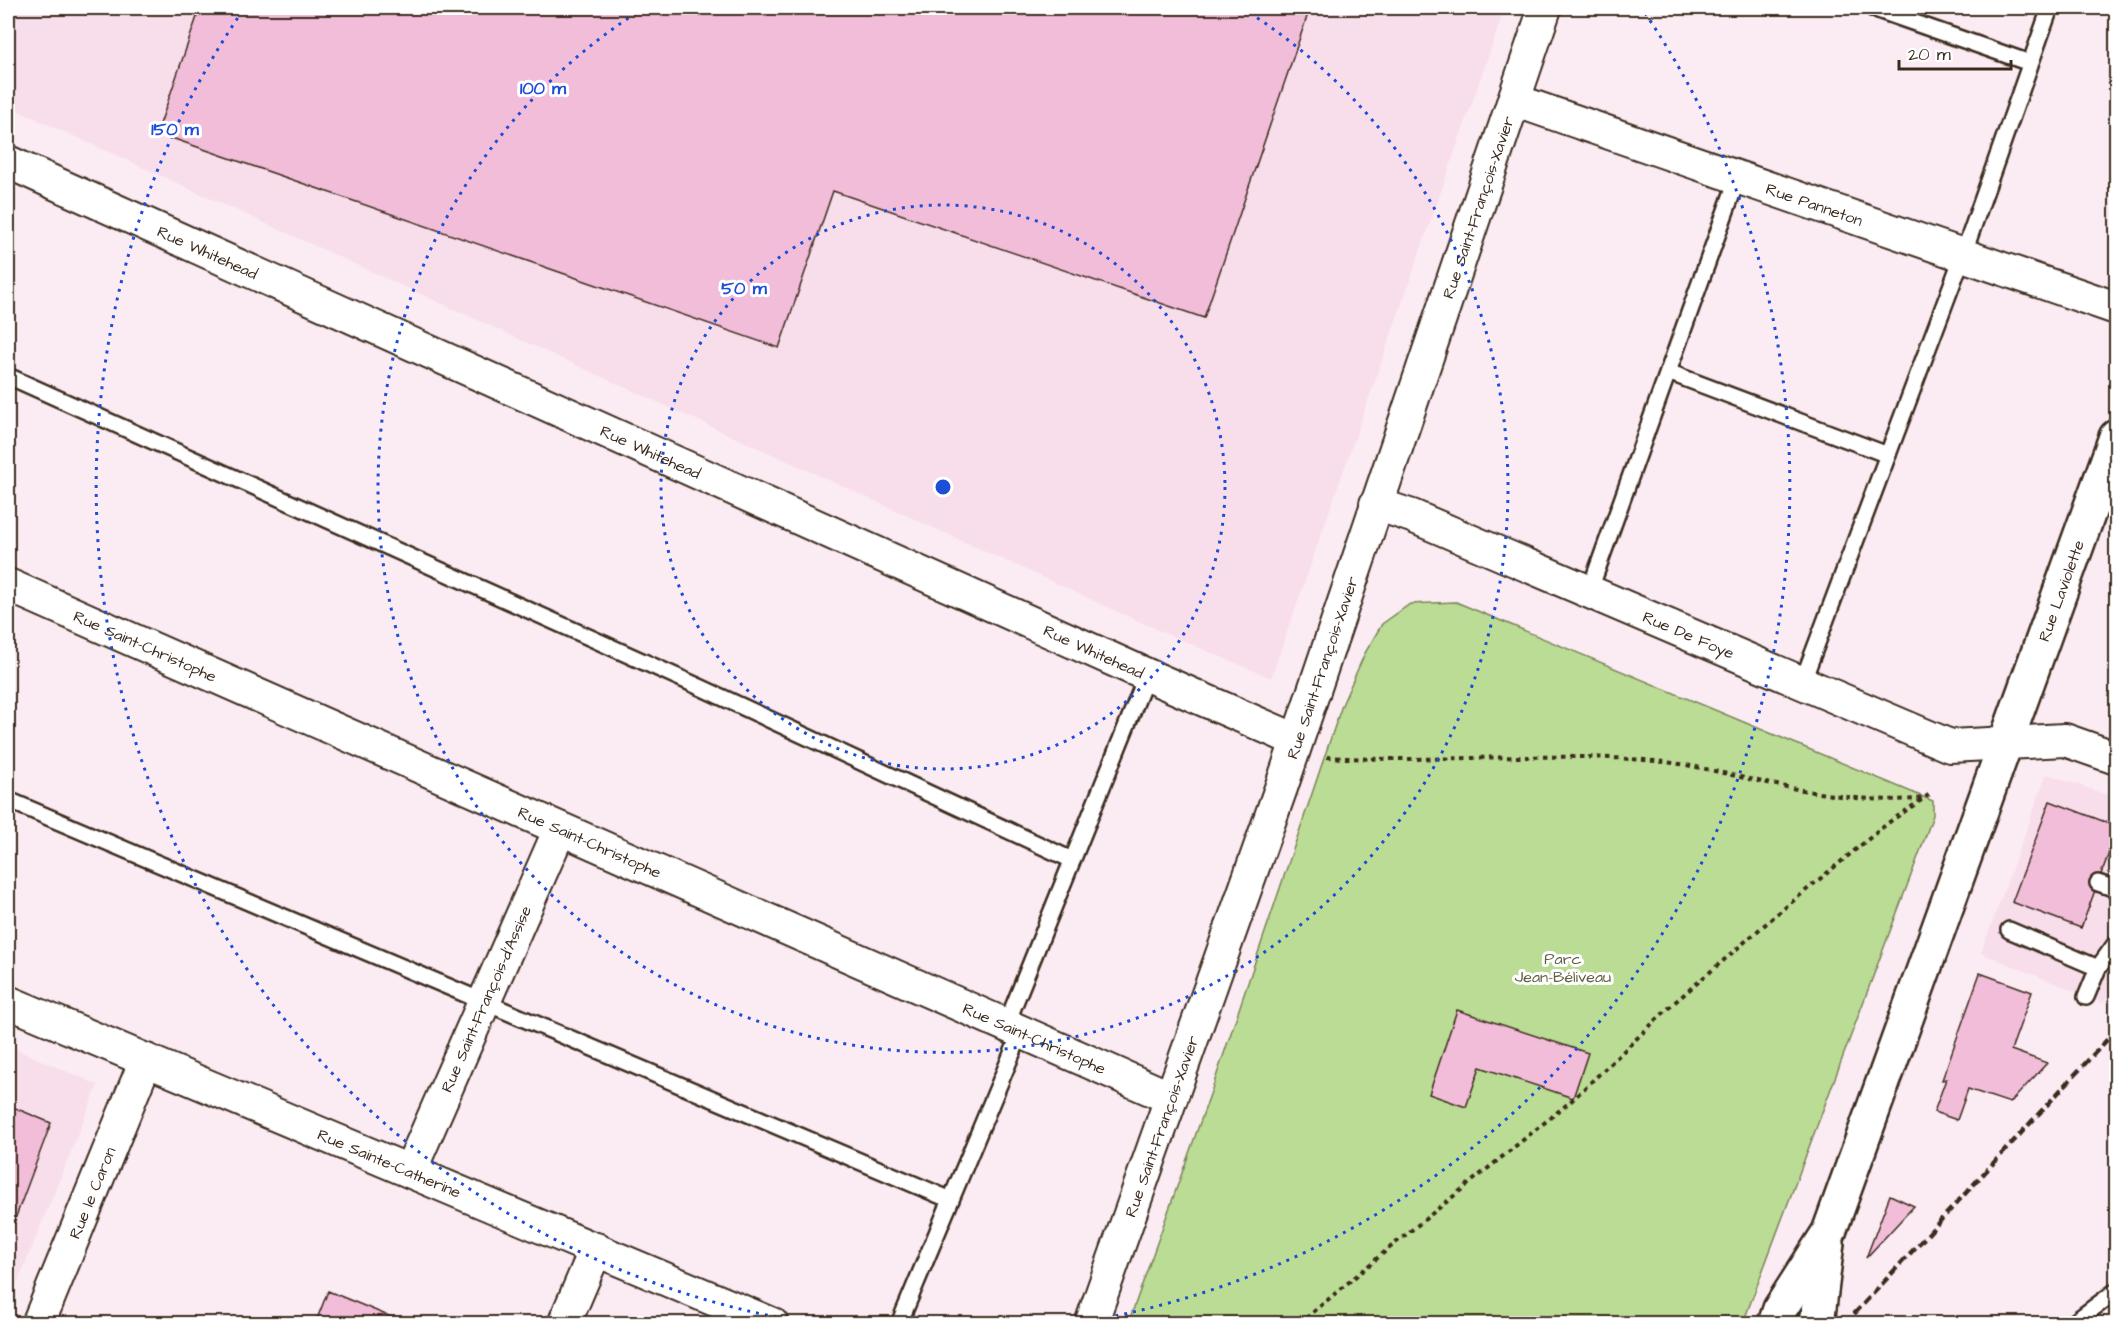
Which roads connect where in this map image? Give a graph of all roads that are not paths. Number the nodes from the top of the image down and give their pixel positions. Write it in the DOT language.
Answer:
graph roads {
  1 [pos="1545,8"];
  2 [pos="1872,8"];
  3 [pos="2050,8"];
  4 [pos="2030,63"];
  5 [pos="1514,100"];
  6 [pos="8,162"];
  7 [pos="1738,177"];
  8 [pos="1964,255"];
  9 [pos="2116,308"];
  10 [pos="1668,372"];
  11 [pos="8,376"];
  12 [pos="2116,437"];
  13 [pos="1888,455"];
  14 [pos="1376,504"];
  15 [pos="2105,505"];
  16 [pos="8,585"];
  17 [pos="1590,592"];
  18 [pos="1147,675"];
  19 [pos="1802,683"];
  20 [pos="2006,744"];
  21 [pos="1308,747"];
  22 [pos="2116,758"];
  23 [pos="8,800"];
  24 [pos="560,829"];
  25 [pos="1072,860"];
  26 [pos="2098,883"];
  27 [pos="2116,889"];
  28 [pos="2009,930"];
  29 [pos="2116,943"];
  30 [pos="2098,968"];
  31 [pos="2086,997"];
  32 [pos="8,1002"];
  33 [pos="484,1002"];
  34 [pos="1013,1028"];
  35 [pos="146,1060"];
  36 [pos="1171,1098"];
  37 [pos="410,1171"];
  38 [pos="951,1200"];
  39 [pos="1828,1232"];
  40 [pos="596,1249"];
  41 [pos="2116,1291"];
  42 [pos="38,1323"];
  43 [pos="564,1323"];
  44 [pos="772,1323"];
  45 [pos="898,1323"];
  46 [pos="1091,1323"];
  47 [pos="1775,1323"];
  48 [pos="1816,1323"];
  49 [pos="2072,1323"];
  1 -- 5 [label="street, Rue Saint-François-Xavier"];
  2 -- 4 [label="lane"];
  3 -- 4 [label="lane"];
  4 -- 8 [label="lane"];
  5 -- 7 [label="street, Rue Panneton"];
  5 -- 14 [label="street, Rue Saint-François-Xavier"];
  6 -- 18 [label="street, Rue Whitehead"];
  7 -- 8 [label="street, Rue Panneton"];
  7 -- 10 [label="lane"];
  8 -- 9 [label="street, Rue Panneton"];
  8 -- 13 [label="lane"];
  10 -- 13 [label="lane"];
  10 -- 17 [label="lane"];
  11 -- 25 [label="lane"];
  12 -- 15 [label="main road, Rue Laviolette"];
  13 -- 19 [label="lane"];
  14 -- 17 [label="street, Rue De Foye"];
  14 -- 21 [label="street, Rue Saint-François-Xavier"];
  15 -- 20 [label="main road, Rue Laviolette"];
  16 -- 24 [label="street, Rue Saint-Christophe"];
  17 -- 19 [label="street, Rue De Foye"];
  18 -- 21 [label="street, Rue Whitehead"];
  18 -- 25 [label="lane"];
  19 -- 20 [label="street, Rue De Foye"];
  20 -- 22 [label="street, Rue De Foye"];
  20 -- 39 [label="main road, Rue Laviolette"];
  21 -- 36 [label="street, Rue Saint-François-Xavier"];
  23 -- 33 [label="lane"];
  24 -- 33 [label="street, Rue Saint-François-d'Assise"];
  24 -- 34 [label="street, Rue Saint-Christophe"];
  25 -- 34 [label="lane"];
  26 -- 27 [label="lane"];
  28 -- 30 [label="lane"];
  29 -- 30 [label="lane"];
  30 -- 31 [label="lane"];
  32 -- 35 [label="street, Rue Sainte-Catherine"];
  33 -- 37 [label="street, Rue Saint-François-d'Assise"];
  33 -- 38 [label="lane"];
  34 -- 36 [label="street, Rue Saint-Christophe"];
  34 -- 38 [label="lane"];
  35 -- 37 [label="street, Rue Sainte-Catherine"];
  35 -- 42 [label="street, Rue le Caron"];
  36 -- 46 [label="street, Rue Saint-François-Xavier"];
  37 -- 40 [label="street, Rue Sainte-Catherine"];
  38 -- 45 [label="lane"];
  39 -- 47 [label="main road"];
  39 -- 48 [label="main road"];
  40 -- 43 [label="street"];
  40 -- 44 [label="street, Rue Sainte-Catherine"];
  41 -- 49 [label="lane"];
}
